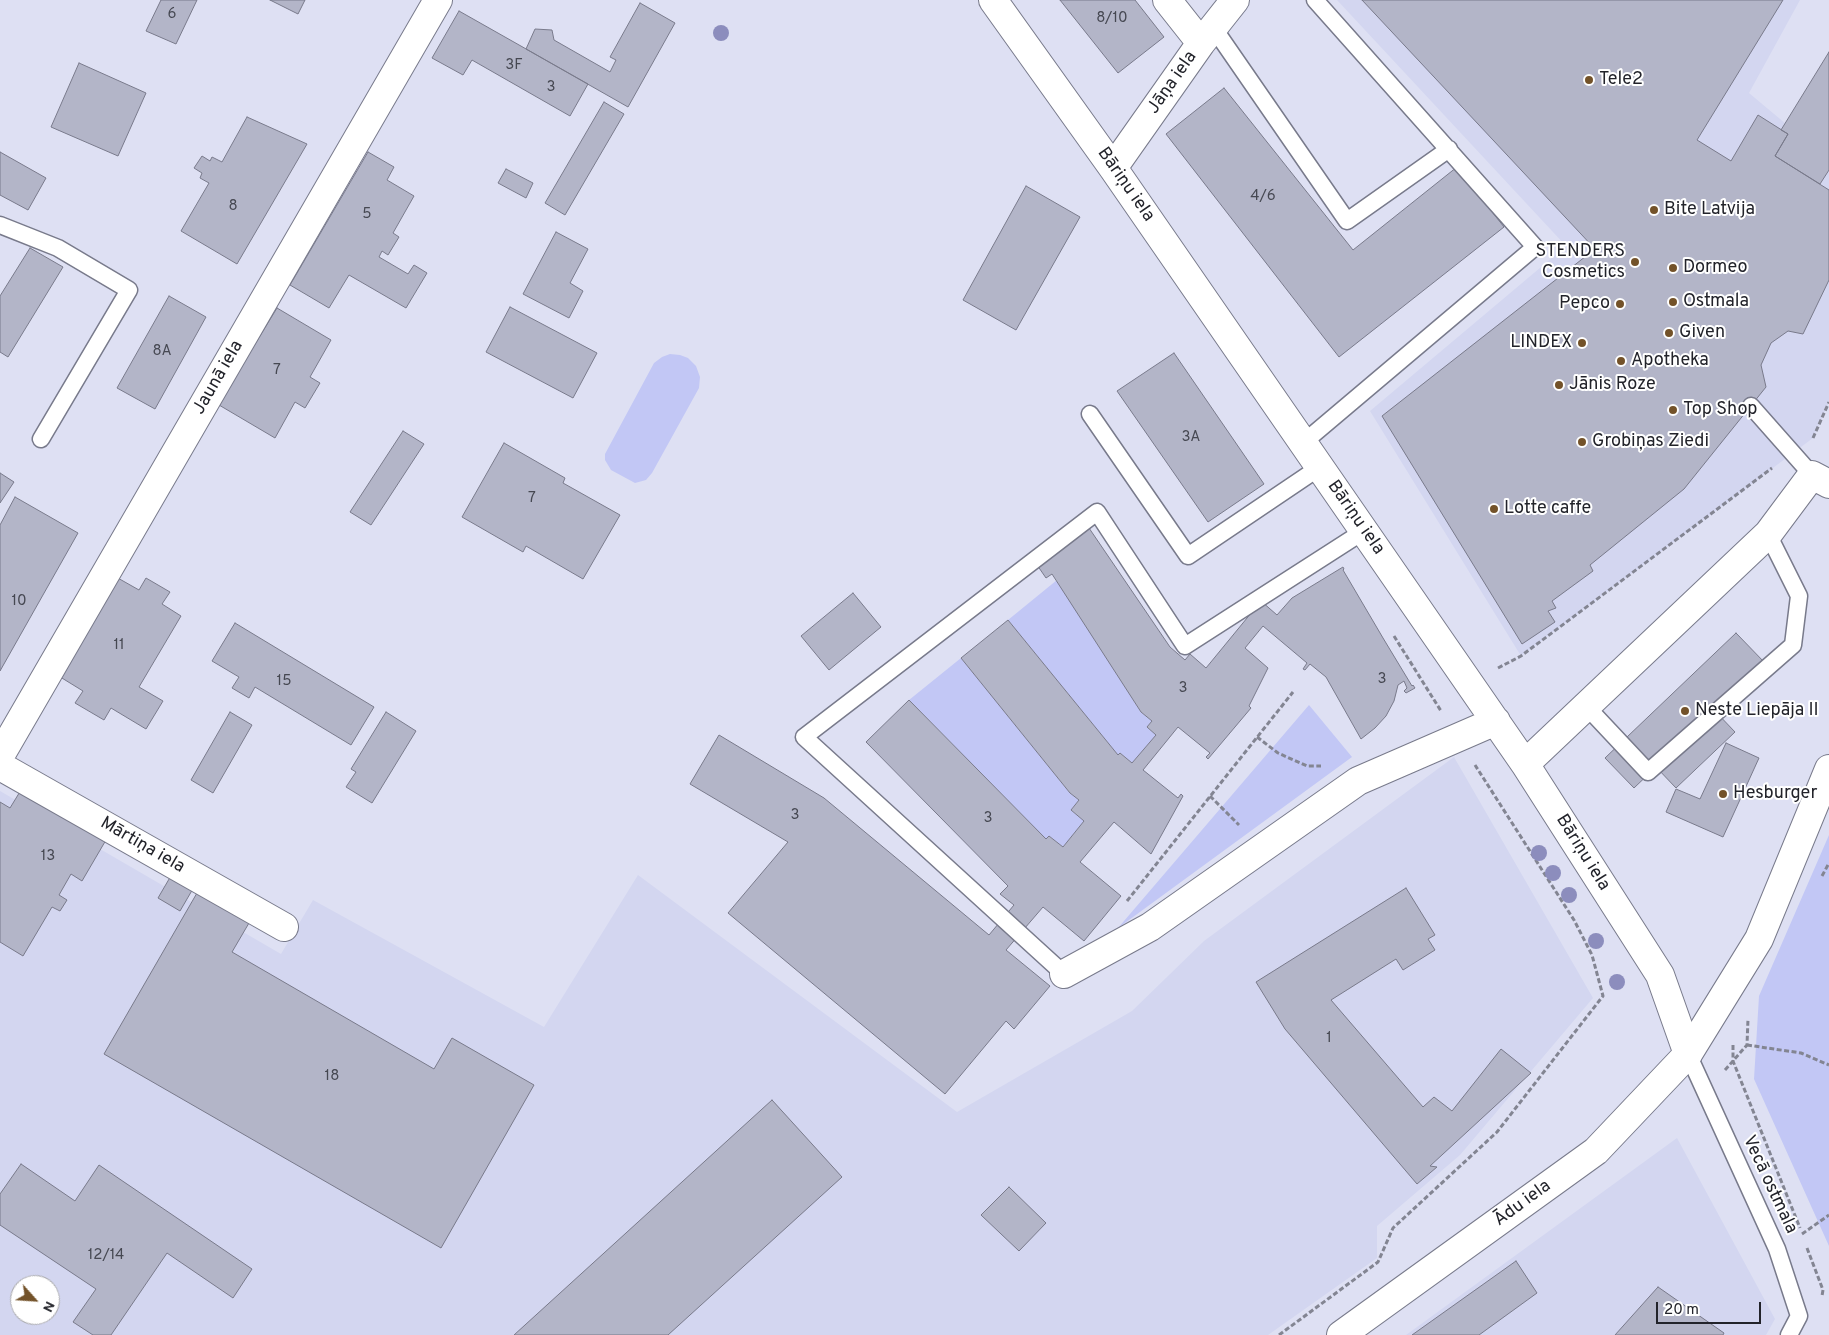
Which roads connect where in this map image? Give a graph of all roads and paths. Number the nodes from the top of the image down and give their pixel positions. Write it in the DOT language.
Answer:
graph roads {
  1 [pos="438,0"];
  2 [pos="993,0"];
  3 [pos="1168,0"];
  4 [pos="1235,0"];
  5 [pos="1315,0"];
  6 [pos="1207,35"];
  7 [pos="1449,149"];
  8 [pos="1113,168"];
  9 [pos="0,225"];
  10 [pos="1829,402"];
  11 [pos="1751,406"];
  12 [pos="1090,414"];
  13 [pos="41,439"];
  14 [pos="1303,443"];
  15 [pos="1792,453"];
  16 [pos="1320,467"];
  17 [pos="1821,480"];
  18 [pos="1364,531"];
  19 [pos="1768,534"];
  20 [pos="1390,630"];
  21 [pos="1469,684"];
  22 [pos="1293,692"];
  23 [pos="1586,706"];
  24 [pos="1496,721"];
  25 [pos="1257,737"];
  26 [pos="1458,738"];
  27 [pos="0,756"];
  28 [pos="1526,764"];
  29 [pos="0,766"];
  30 [pos="1325,766"];
  31 [pos="1829,770"];
  32 [pos="1210,796"];
  33 [pos="1262,848"];
  34 [pos="1126,902"];
  35 [pos="284,927"];
  36 [pos="1064,974"];
  37 [pos="1733,1044"];
  38 [pos="1747,1045"];
  39 [pos="1688,1054"];
  40 [pos="1829,1065"];
  41 [pos="1829,1215"];
  42 [pos="1802,1234"];
  43 [pos="1822,1298"];
  44 [pos="1279,1335"];
  45 [pos="1341,1335"];
  46 [pos="1789,1335"];
  1 -- 27 [label="street, Jaunā iela"];
  2 -- 8 [label="street, Bāriņu iela"];
  3 -- 6 [label="street"];
  4 -- 6 [label="street, Jāņa iela"];
  5 -- 7 [label="lane"];
  6 -- 7 [label="lane"];
  6 -- 8 [label="street, Jāņa iela"];
  7 -- 14 [label="lane"];
  8 -- 14 [label="street, Bāriņu iela"];
  9 -- 13 [label="lane"];
  10 -- 15 [label="path"];
  11 -- 15 [label="lane"];
  12 -- 16 [label="lane"];
  14 -- 16 [label="street, Bāriņu iela"];
  15 -- 17 [label="lane"];
  15 -- 21 [label="path"];
  16 -- 18 [label="street, Bāriņu iela"];
  17 -- 19 [label="street"];
  18 -- 21 [label="street, Bāriņu iela"];
  18 -- 36 [label="lane"];
  19 -- 23 [label="street"];
  19 -- 23 [label="lane"];
  20 -- 26 [label="path"];
  21 -- 24 [label="street, Bāriņu iela"];
  22 -- 25 [label="path"];
  23 -- 28 [label="street"];
  24 -- 26 [label="street"];
  24 -- 28 [label="street, Bāriņu iela"];
  25 -- 30 [label="path"];
  25 -- 32 [label="path"];
  26 -- 33 [label="street"];
  26 -- 44 [label="path"];
  28 -- 39 [label="street, Bāriņu iela"];
  29 -- 35 [label="street, Mārtiņa iela"];
  31 -- 39 [label="street, Ādu iela"];
  32 -- 33 [label="path"];
  32 -- 34 [label="path"];
  33 -- 36 [label="street"];
  37 -- 42 [label="path"];
  38 -- 40 [label="path"];
  39 -- 45 [label="street, Ādu iela"];
  39 -- 46 [label="lane, Vecā ostmala"];
  41 -- 42 [label="path, Vecā ostmala"];
  42 -- 43 [label="path"];
}
